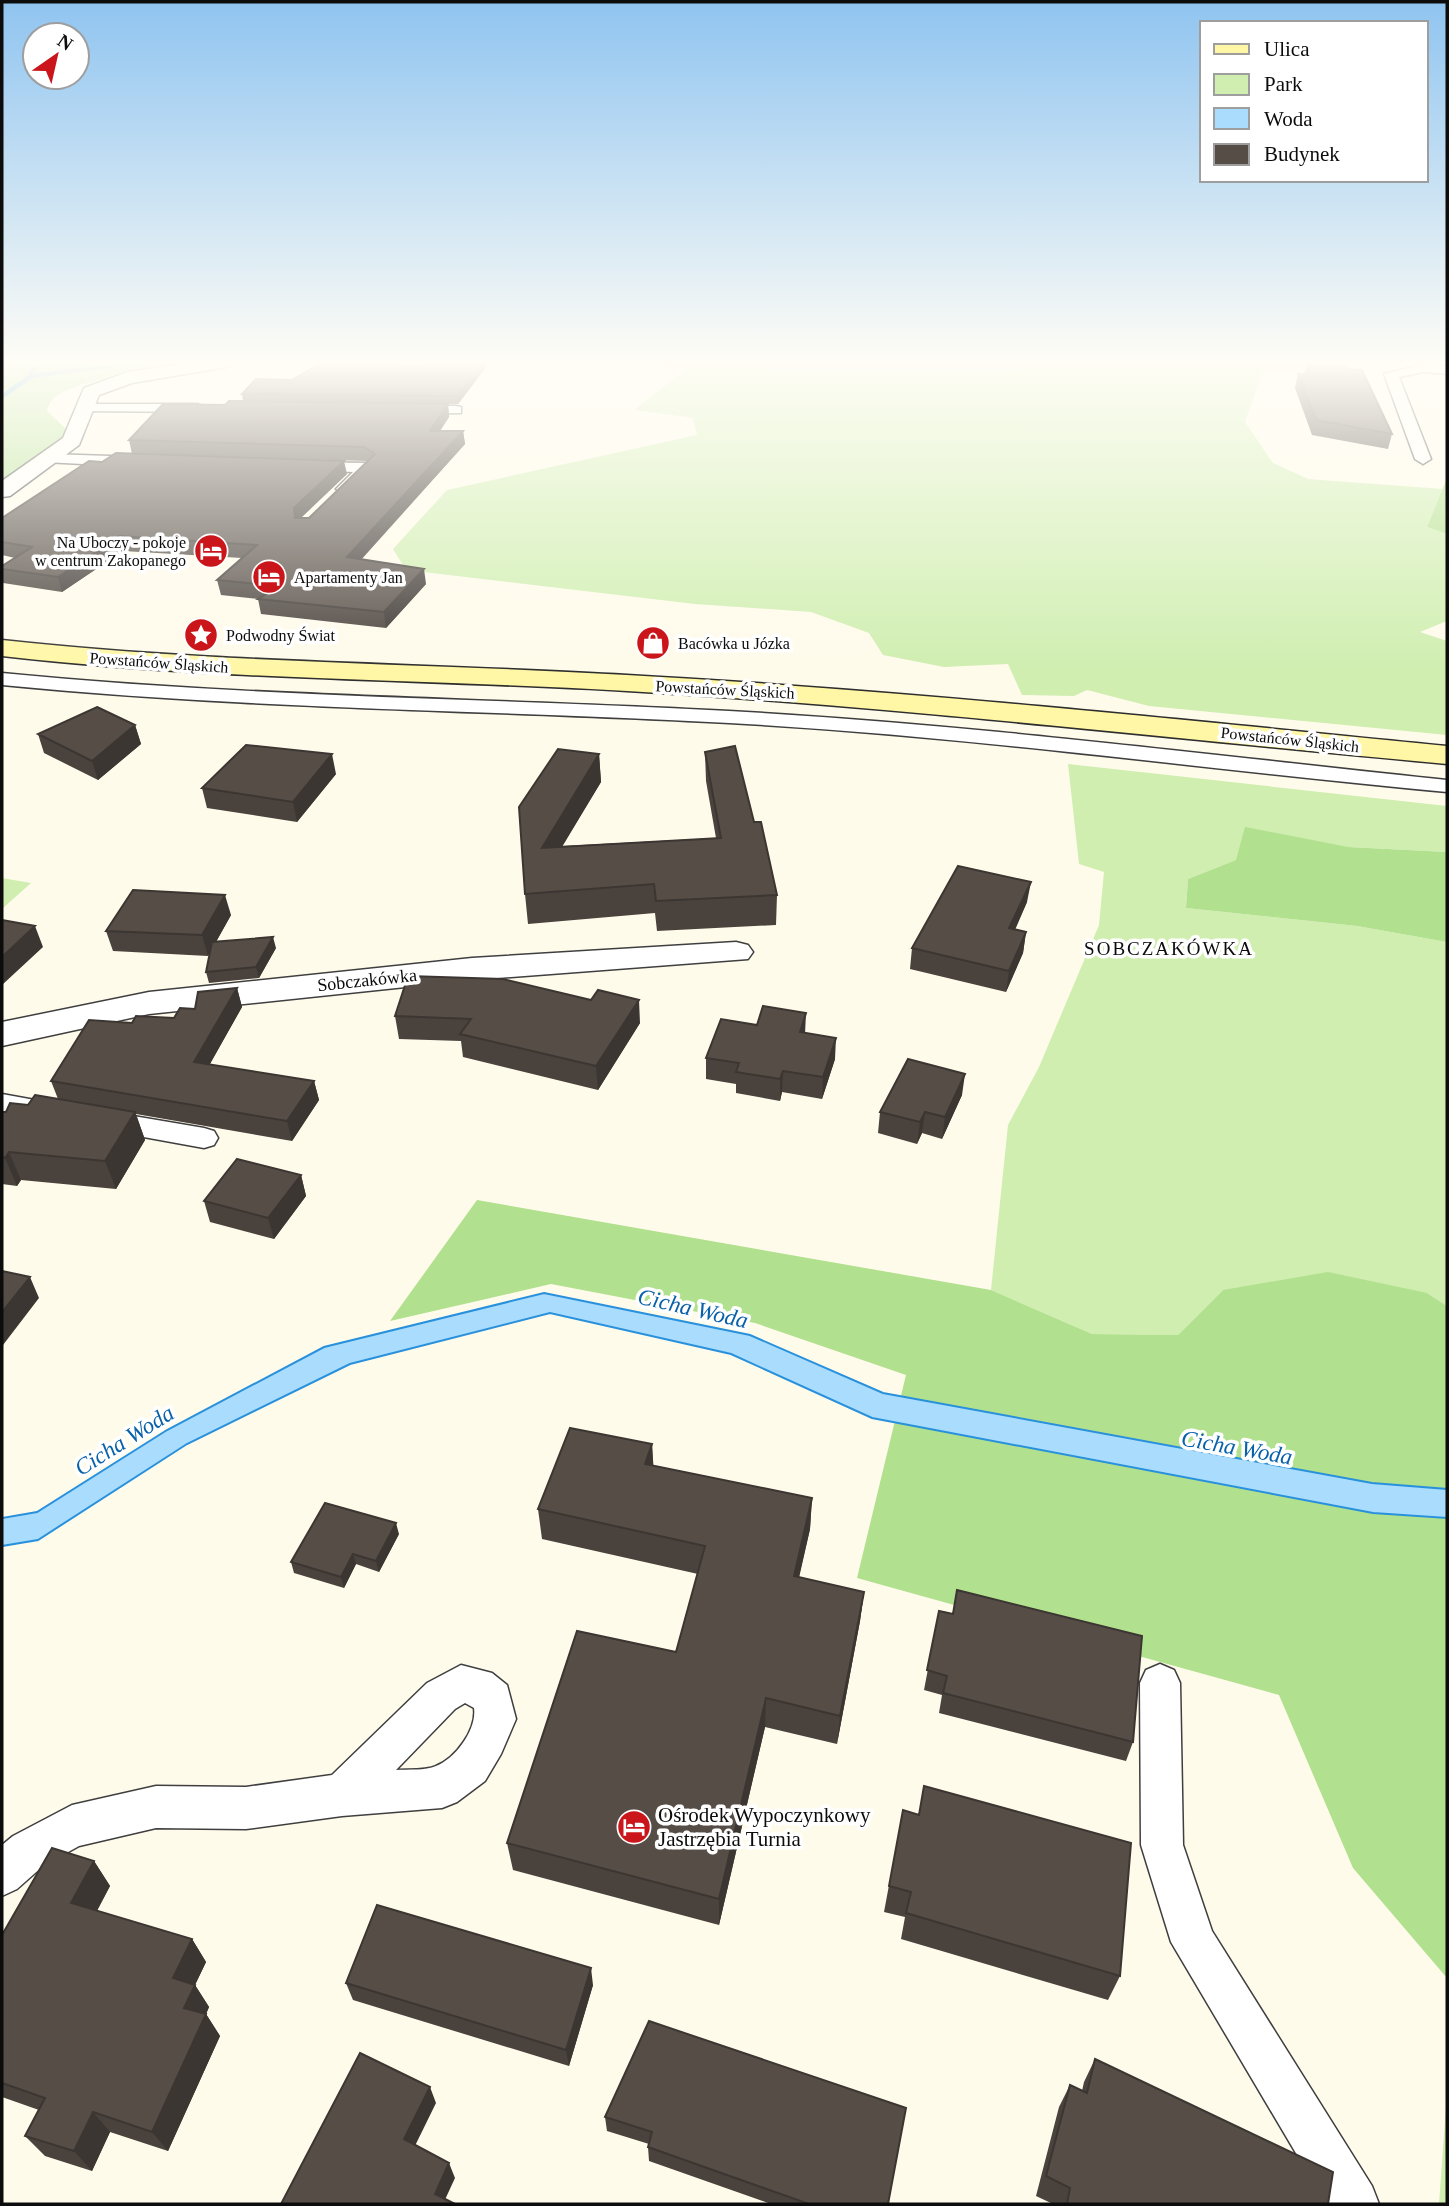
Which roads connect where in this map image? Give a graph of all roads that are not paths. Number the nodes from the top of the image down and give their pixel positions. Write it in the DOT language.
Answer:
graph roads {
  1 [pos="41,465"];
  2 [pos="297,466"];
  3 [pos="2,491"];
  4 [pos="331,502"];
  5 [pos="2,648"];
  6 [pos="2,679"];
  7 [pos="1447,755"];
  8 [pos="1447,786"];
  9 [pos="736,952"];
  10 [pos="2,1034"];
  11 [pos="2,1103"];
  12 [pos="204,1138"];
  13 [pos="1160,1683"];
  14 [pos="342,1795"];
  15 [pos="2,1874"];
  16 [pos="1354,2204"];
  1 -- 3 [label="street"];
  2 -- 4 [label="lane"];
  5 -- 7 [label="street, Powstańców Śląskich"];
  6 -- 8 [label="lane"];
  9 -- 10 [label="street, Sobczakówka"];
  11 -- 12 [label="lane"];
  13 -- 16 [label="lane"];
  14 -- 15 [label="lane"];
}
